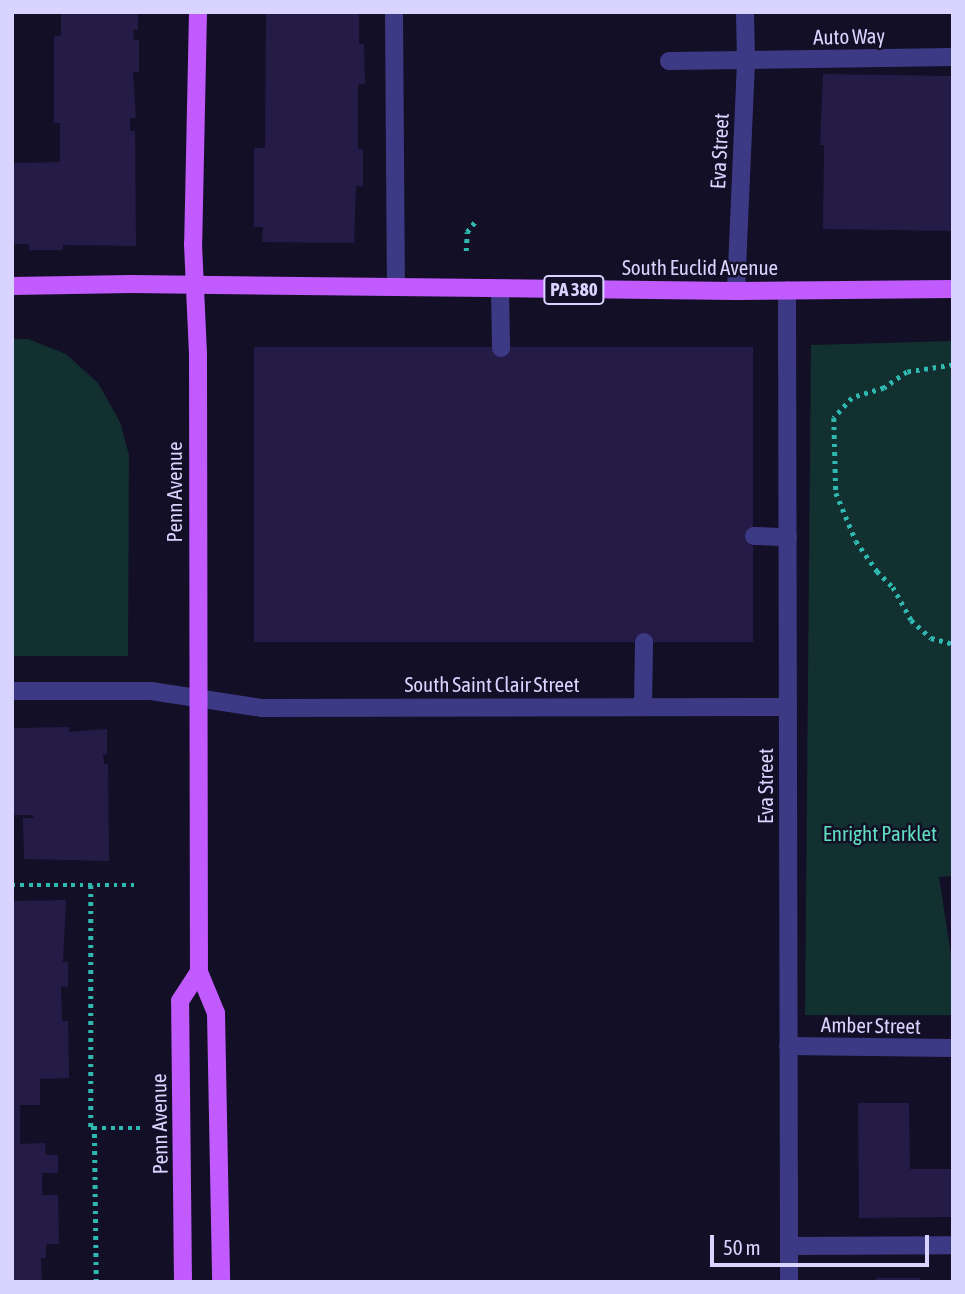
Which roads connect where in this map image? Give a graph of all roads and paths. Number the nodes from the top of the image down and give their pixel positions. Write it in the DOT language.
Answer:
graph roads {
  1 [pos="198,12"];
  2 [pos="394,12"];
  3 [pos="745,12"];
  4 [pos="953,57"];
  5 [pos="746,60"];
  6 [pos="670,61"];
  7 [pos="477,219"];
  8 [pos="467,251"];
  9 [pos="12,286"];
  10 [pos="195,286"];
  11 [pos="396,288"];
  12 [pos="500,289"];
  13 [pos="953,289"];
  14 [pos="787,290"];
  15 [pos="736,291"];
  16 [pos="500,348"];
  17 [pos="953,365"];
  18 [pos="754,536"];
  19 [pos="788,537"];
  20 [pos="644,642"];
  21 [pos="953,644"];
  22 [pos="12,691"];
  23 [pos="198,698"];
  24 [pos="643,707"];
  25 [pos="788,708"];
  26 [pos="12,885"];
  27 [pos="91,885"];
  28 [pos="137,885"];
  29 [pos="199,972"];
  30 [pos="788,1046"];
  31 [pos="953,1048"];
  32 [pos="94,1128"];
  33 [pos="140,1128"];
  34 [pos="953,1245"];
  35 [pos="789,1246"];
  36 [pos="96,1282"];
  37 [pos="183,1282"];
  38 [pos="221,1282"];
  39 [pos="789,1282"];
  1 -- 10 [label="main road, Penn Avenue"];
  2 -- 11 [label="street"];
  3 -- 5 [label="street, Eva Street"];
  4 -- 5 [label="street, Auto Way"];
  5 -- 6 [label="street, Auto Way"];
  5 -- 15 [label="street, Eva Street"];
  7 -- 8 [label="path"];
  9 -- 10 [label="main road, PA 380"];
  10 -- 11 [label="main road, South Euclid Avenue / PA 380"];
  10 -- 23 [label="main road, Penn Avenue"];
  11 -- 12 [label="main road, South Euclid Avenue / PA 380"];
  12 -- 15 [label="main road, South Euclid Avenue / PA 380"];
  12 -- 16 [label="street"];
  13 -- 14 [label="main road, South Euclid Avenue / PA 380"];
  14 -- 15 [label="main road, South Euclid Avenue / PA 380"];
  14 -- 19 [label="street, Eva Street"];
  17 -- 21 [label="path"];
  18 -- 19 [label="street"];
  19 -- 25 [label="street, Eva Street"];
  20 -- 24 [label="street"];
  22 -- 23 [label="street, South Saint Clair Street"];
  23 -- 24 [label="street, South Saint Clair Street"];
  23 -- 29 [label="main road, Penn Avenue"];
  24 -- 25 [label="street, South Saint Clair Street"];
  25 -- 30 [label="street, Eva Street"];
  26 -- 27 [label="path"];
  27 -- 28 [label="path"];
  27 -- 32 [label="path"];
  29 -- 37 [label="main road, Penn Avenue"];
  29 -- 38 [label="main road, Penn Avenue"];
  30 -- 31 [label="street, Amber Street"];
  30 -- 35 [label="street, Eva Street"];
  32 -- 33 [label="path"];
  32 -- 36 [label="path"];
  34 -- 35 [label="street"];
  35 -- 39 [label="street, Eva Street"];
}
